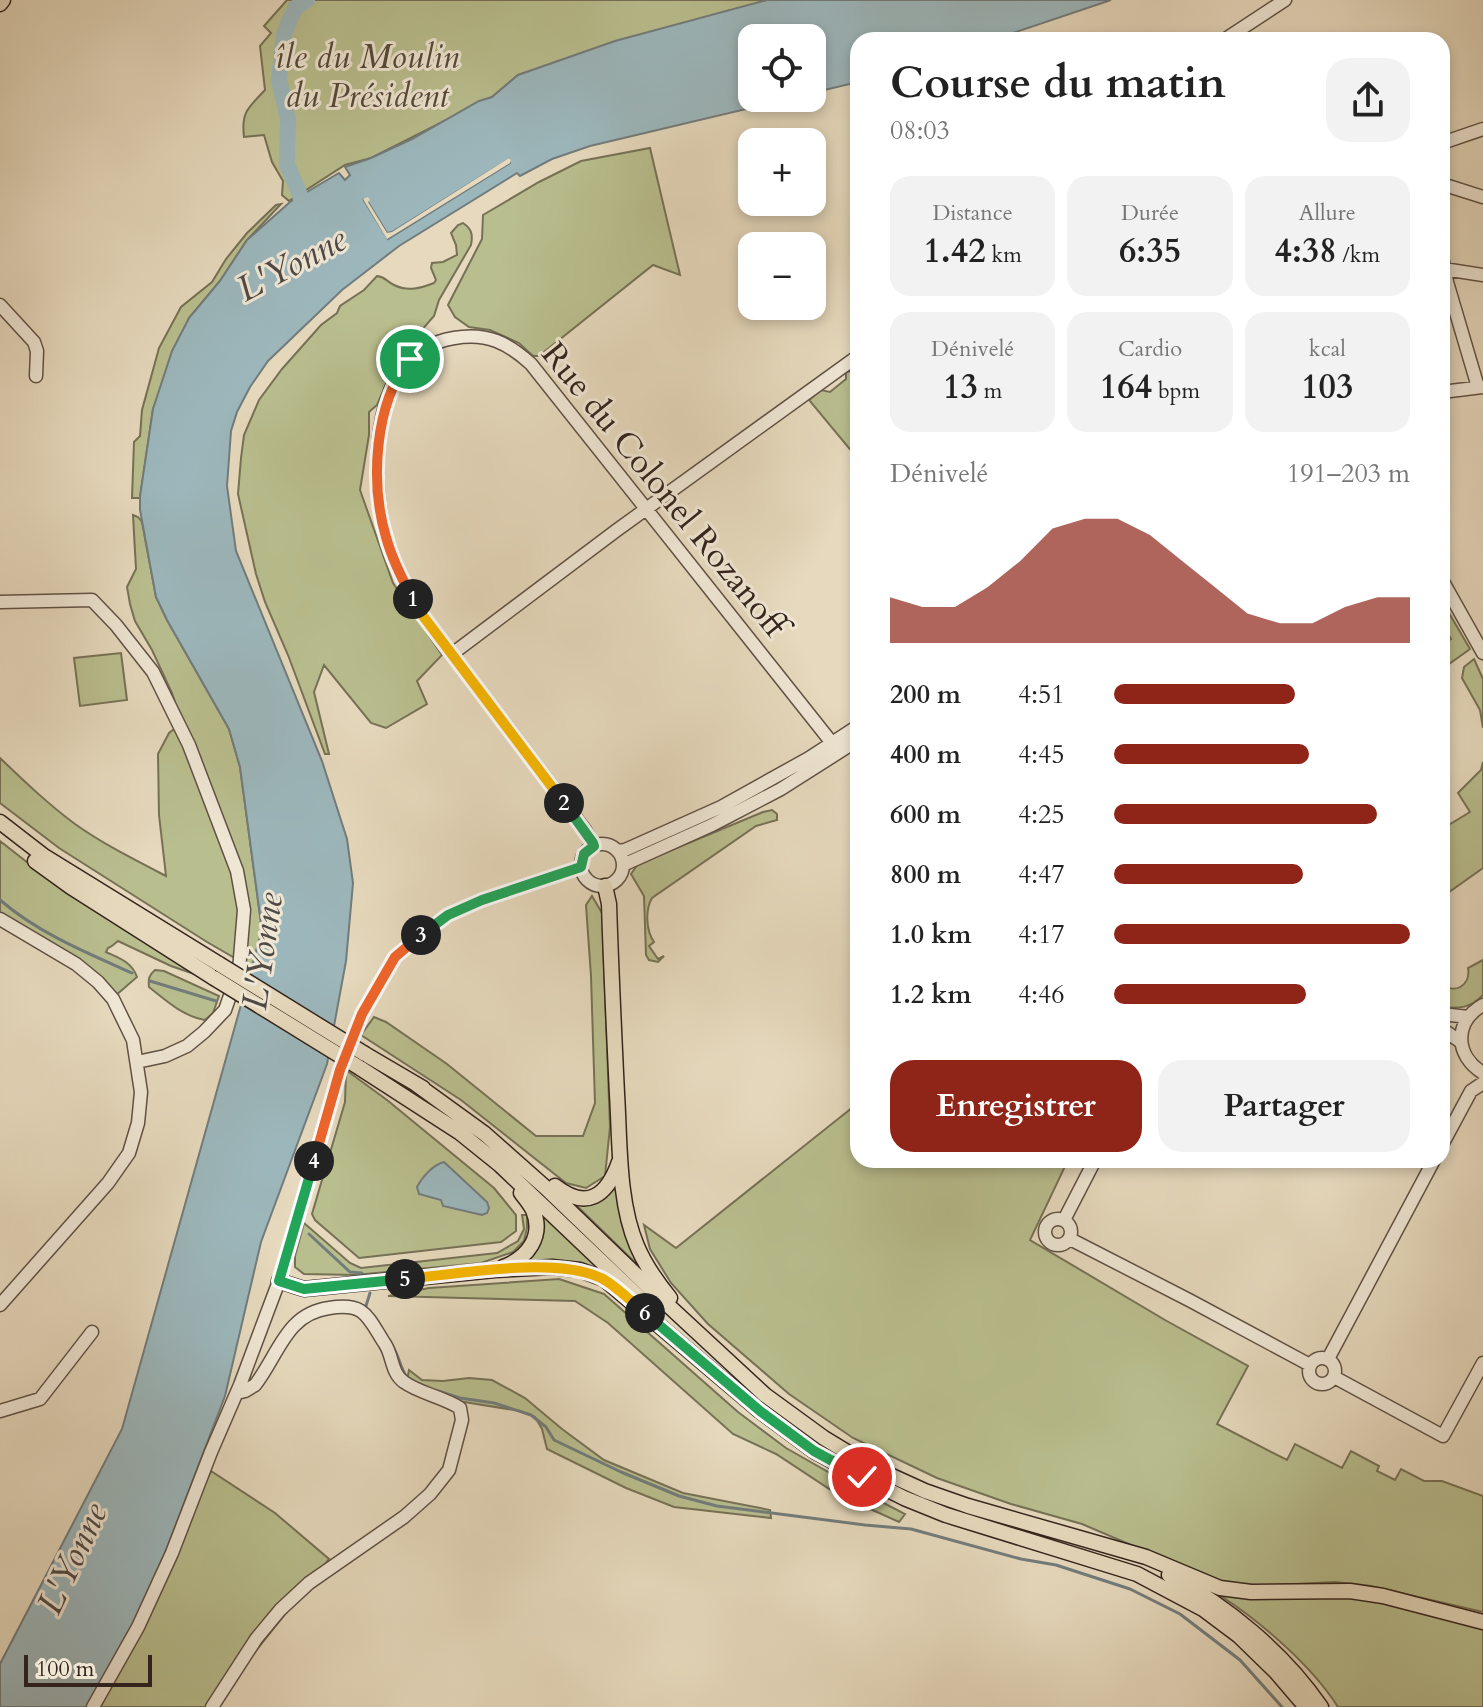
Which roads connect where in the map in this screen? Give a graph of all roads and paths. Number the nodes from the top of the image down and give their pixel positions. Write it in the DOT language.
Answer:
graph roads {
  1 [pos="1285,0"];
  2 [pos="1236,32"];
  3 [pos="1483,129"];
  4 [pos="1450,140"];
  5 [pos="1450,187"];
  6 [pos="1483,197"];
  7 [pos="1450,265"];
  8 [pos="1483,275"];
  9 [pos="1450,286"];
  10 [pos="0,305"];
  11 [pos="850,362"];
  12 [pos="36,376"];
  13 [pos="1480,387"];
  14 [pos="1450,391"];
  15 [pos="646,508"];
  16 [pos="1450,594"];
  17 [pos="0,602"];
  18 [pos="1483,653"];
  19 [pos="452,654"];
  20 [pos="850,731"];
  21 [pos="832,743"];
  22 [pos="850,745"];
  23 [pos="0,816"];
  24 [pos="0,822"];
  25 [pos="0,833"];
  26 [pos="594,846"];
  27 [pos="618,851"];
  28 [pos="623,865"];
  29 [pos="581,867"];
  30 [pos="75,875"];
  31 [pos="605,886"];
  32 [pos="0,919"];
  33 [pos="217,971"];
  34 [pos="1483,1005"];
  35 [pos="1450,1015"];
  36 [pos="1468,1017"];
  37 [pos="1450,1034"];
  38 [pos="1461,1042"];
  39 [pos="363,1061"];
  40 [pos="137,1062"];
  41 [pos="1471,1065"];
  42 [pos="1483,1073"];
  43 [pos="1483,1083"];
  44 [pos="416,1084"];
  45 [pos="394,1088"];
  46 [pos="1471,1091"];
  47 [pos="1450,1130"];
  48 [pos="620,1158"];
  49 [pos="1091,1168"];
  50 [pos="1430,1168"];
  51 [pos="1064,1220"];
  52 [pos="1070,1239"];
  53 [pos="495,1270"];
  54 [pos="279,1281"];
  55 [pos="0,1303"];
  56 [pos="92,1332"];
  57 [pos="709,1344"];
  58 [pos="1328,1359"];
  59 [pos="1483,1363"];
  60 [pos="1310,1365"];
  61 [pos="718,1374"];
  62 [pos="1334,1377"];
  63 [pos="237,1393"];
  64 [pos="0,1411"];
  65 [pos="1115,1549"];
  66 [pos="1483,1622"];
  67 [pos="93,1707"];
  68 [pos="212,1707"];
  69 [pos="1306,1707"];
  70 [pos="1321,1707"];
  1 -- 2 [label="street"];
  3 -- 4 [label="street"];
  5 -- 6 [label="street"];
  7 -- 8 [label="street"];
  9 -- 13 [label="street"];
  10 -- 12 [label="street"];
  11 -- 15 [label="street"];
  13 -- 14 [label="street"];
  15 -- 19 [label="street"];
  15 -- 19 [label="street, Rue du Colonel Rozanoff"];
  15 -- 21 [label="street, Rue du Colonel Rozanoff"];
  16 -- 18 [label="street"];
  17 -- 40 [label="street"];
  19 -- 26 [label="street, Rue du Colonel Rozanoff"];
  20 -- 21 [label="street"];
  21 -- 27 [label="street"];
  22 -- 28 [label="street"];
  23 -- 30 [label="main road"];
  24 -- 30 [label="main road"];
  25 -- 33 [label="main road"];
  26 -- 27 [label="street"];
  26 -- 29 [label="street"];
  27 -- 28 [label="street"];
  28 -- 31 [label="street"];
  29 -- 31 [label="street"];
  29 -- 54 [label="street"];
  30 -- 33 [label="main road"];
  31 -- 48 [label="main road"];
  32 -- 40 [label="street"];
  33 -- 39 [label="main road, bridge"];
  34 -- 36 [label="street"];
  35 -- 36 [label="street"];
  36 -- 38 [label="street"];
  37 -- 38 [label="street"];
  38 -- 41 [label="street"];
  39 -- 44 [label="main road"];
  39 -- 45 [label="main road"];
  40 -- 55 [label="street"];
  41 -- 42 [label="street"];
  41 -- 46 [label="street"];
  43 -- 46 [label="street"];
  44 -- 48 [label="main road"];
  44 -- 57 [label="main road"];
  45 -- 53 [label="main road"];
  45 -- 61 [label="main road"];
  46 -- 47 [label="street"];
  48 -- 57 [label="main road"];
  49 -- 51 [label="street"];
  50 -- 58 [label="street"];
  51 -- 52 [label="street"];
  51 -- 52 [label="street"];
  52 -- 60 [label="street"];
  53 -- 54 [label="main road"];
  53 -- 61 [label="main road"];
  54 -- 63 [label="street"];
  56 -- 64 [label="street"];
  57 -- 65 [label="main road"];
  58 -- 60 [label="street"];
  58 -- 62 [label="street"];
  59 -- 62 [label="street"];
  60 -- 62 [label="street"];
  61 -- 69 [label="main road"];
  63 -- 67 [label="street"];
  63 -- 68 [label="street"];
  65 -- 66 [label="main road"];
  65 -- 70 [label="main road"];
}
